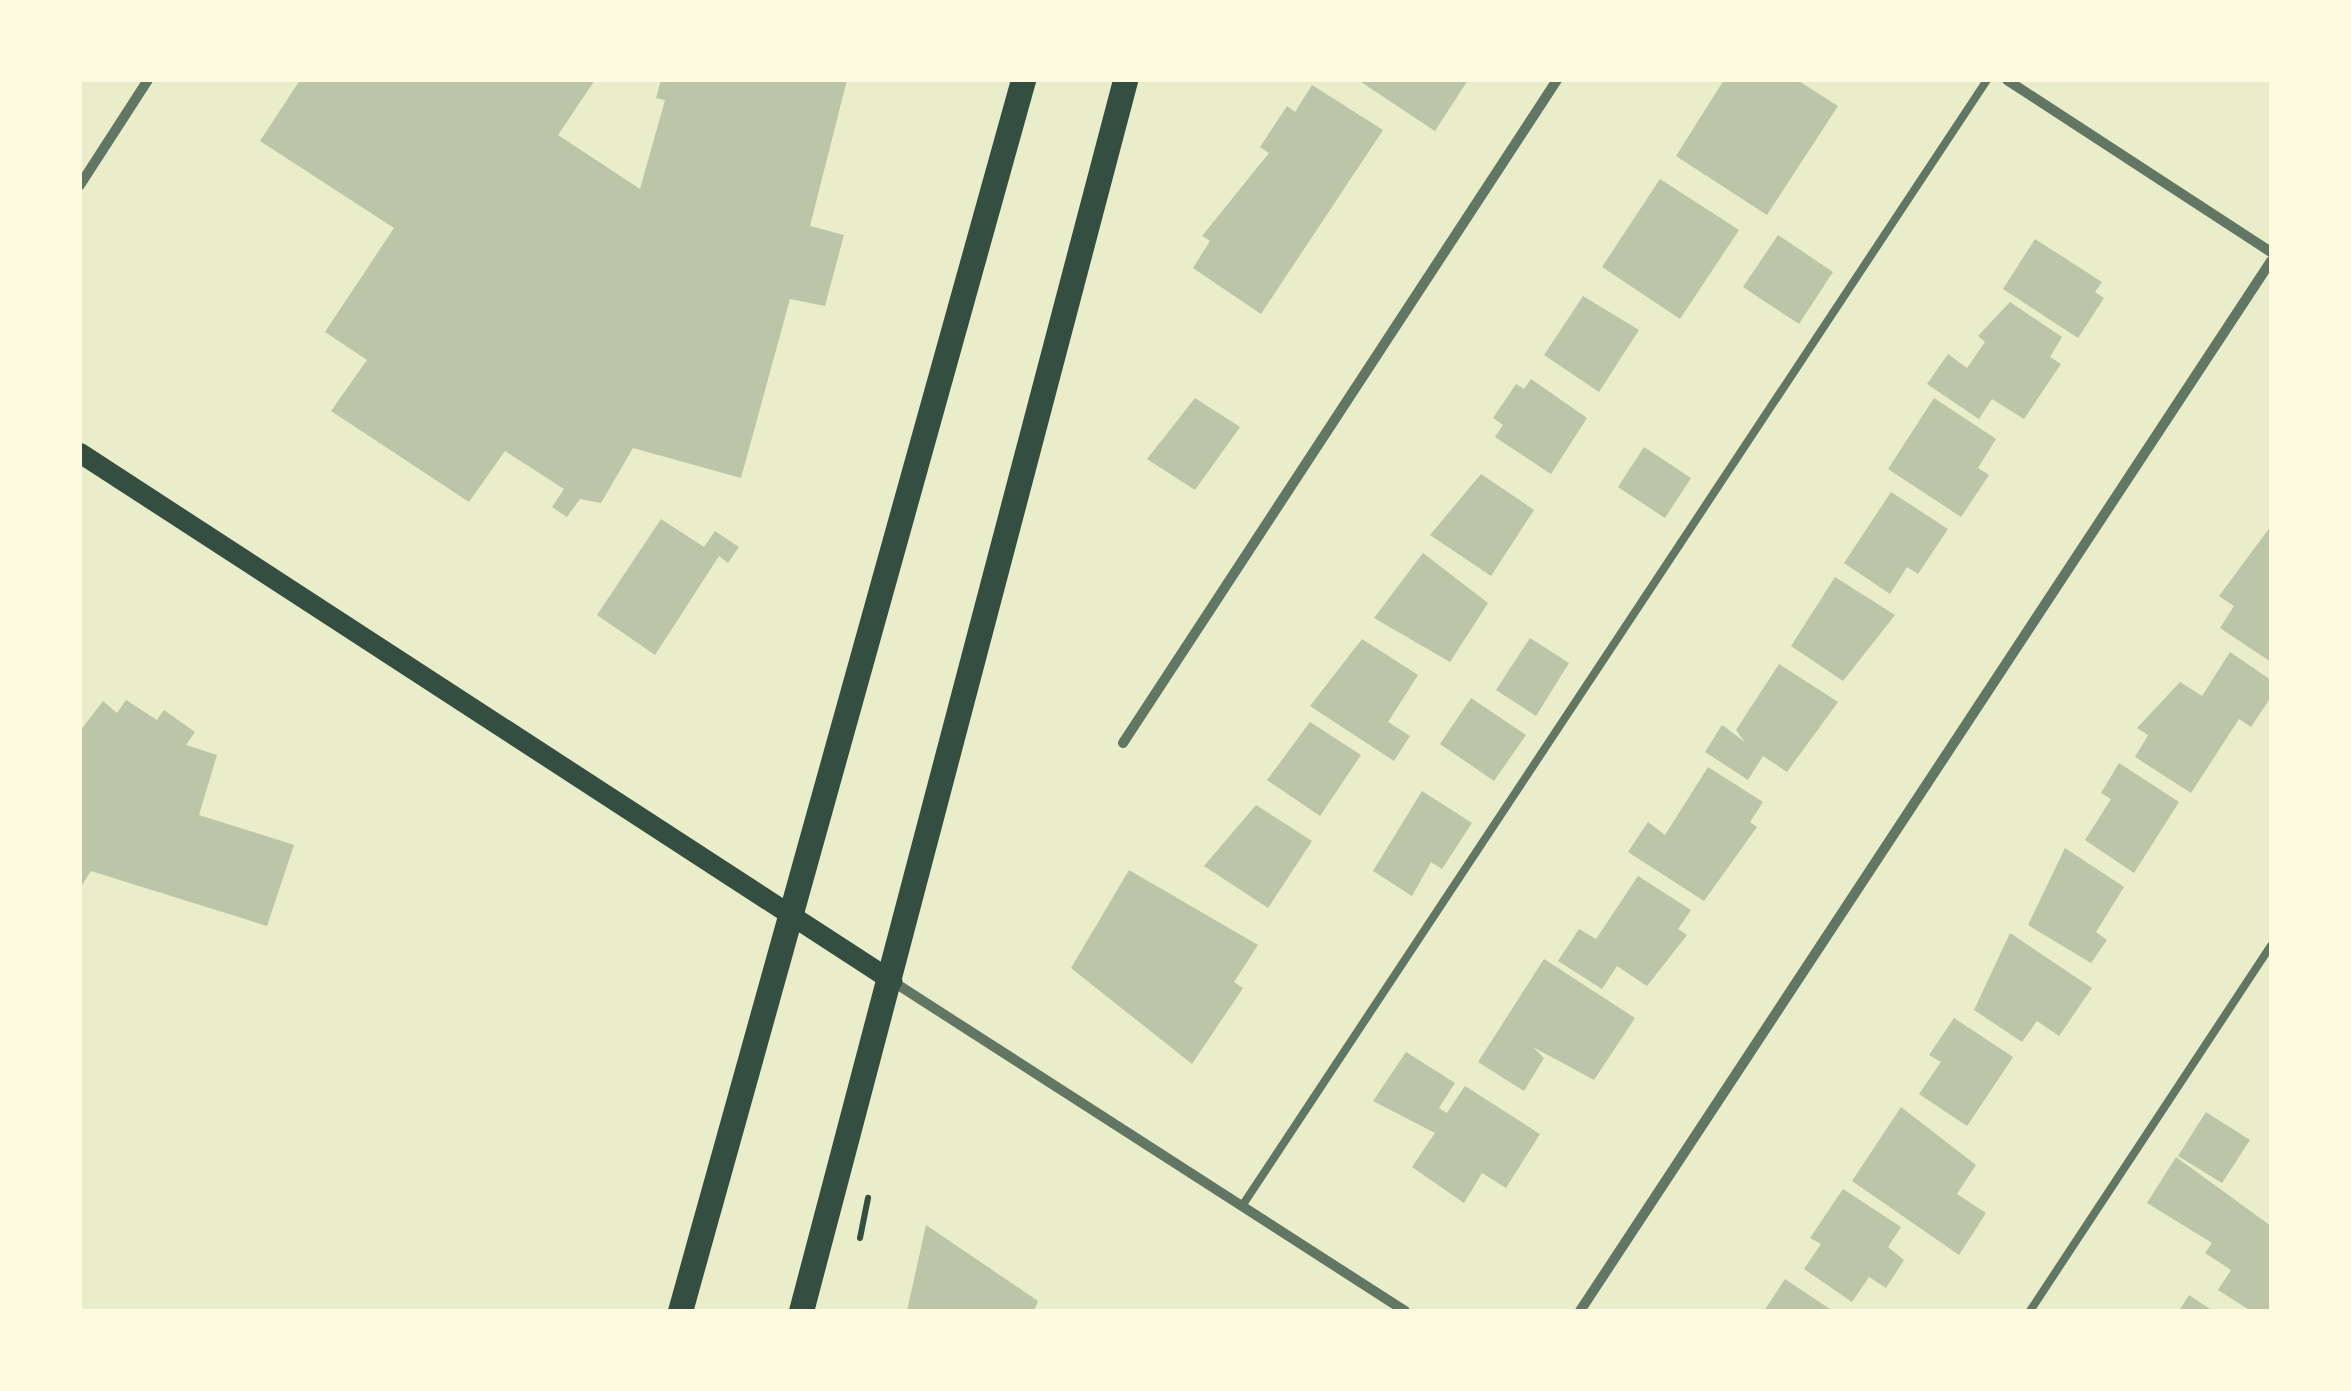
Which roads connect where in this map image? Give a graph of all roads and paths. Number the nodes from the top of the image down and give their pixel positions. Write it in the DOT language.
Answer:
graph roads {
  1 [pos="148,80"];
  2 [pos="1024,80"];
  3 [pos="1125,80"];
  4 [pos="1557,80"];
  5 [pos="1987,80"];
  6 [pos="2007,80"];
  7 [pos="80,185"];
  8 [pos="2271,252"];
  9 [pos="2271,262"];
  10 [pos="80,452"];
  11 [pos="1123,743"];
  12 [pos="790,916"];
  13 [pos="2271,946"];
  14 [pos="892,980"];
  15 [pos="1242,1206"];
  16 [pos="680,1311"];
  17 [pos="801,1311"];
  18 [pos="1405,1311"];
  19 [pos="1580,1311"];
  20 [pos="2030,1311"];
  1 -- 7 [label="street"];
  2 -- 12 [label="main road"];
  3 -- 14 [label="main road"];
  4 -- 11 [label="street"];
  5 -- 15 [label="lane"];
  6 -- 8 [label="street"];
  9 -- 19 [label="street"];
  10 -- 12 [label="main road"];
  12 -- 14 [label="main road"];
  12 -- 16 [label="main road"];
  13 -- 20 [label="lane"];
  14 -- 15 [label="street"];
  14 -- 17 [label="main road"];
  15 -- 18 [label="street"];
}
